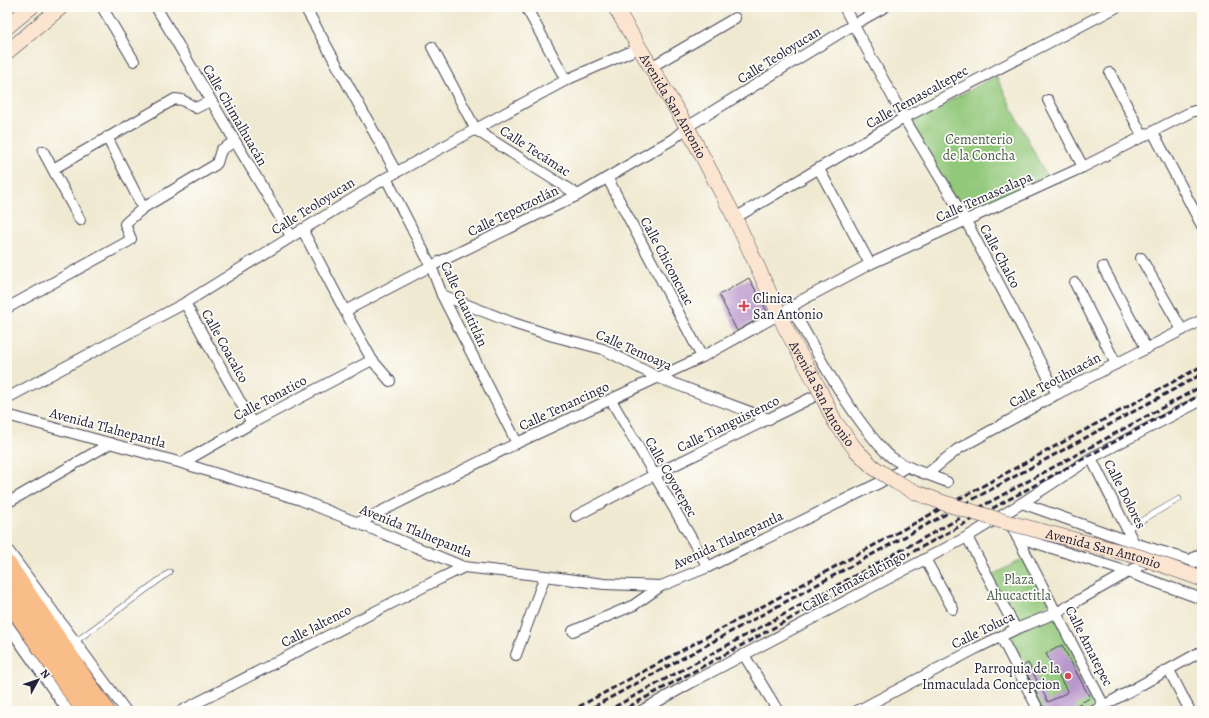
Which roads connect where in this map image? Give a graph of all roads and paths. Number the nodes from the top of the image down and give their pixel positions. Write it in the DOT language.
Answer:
graph roads {
  1 [pos="31,7"];
  2 [pos="61,7"];
  3 [pos="102,7"];
  4 [pos="156,7"];
  5 [pos="305,7"];
  6 [pos="526,7"];
  7 [pos="615,7"];
  8 [pos="844,7"];
  9 [pos="885,7"];
  10 [pos="1117,7"];
  11 [pos="735,18"];
  12 [pos="853,25"];
  13 [pos="7,27"];
  14 [pos="432,48"];
  15 [pos="639,48"];
  16 [pos="7,52"];
  17 [pos="134,61"];
  18 [pos="650,67"];
  19 [pos="1110,73"];
  20 [pos="566,80"];
  21 [pos="1048,100"];
  22 [pos="210,101"];
  23 [pos="1202,108"];
  24 [pos="904,118"];
  25 [pos="687,127"];
  26 [pos="476,130"];
  27 [pos="1153,132"];
  28 [pos="107,137"];
  29 [pos="1143,137"];
  30 [pos="234,142"];
  31 [pos="43,151"];
  32 [pos="1083,168"];
  33 [pos="52,169"];
  34 [pos="819,169"];
  35 [pos="396,172"];
  36 [pos="386,178"];
  37 [pos="608,179"];
  38 [pos="578,195"];
  39 [pos="143,208"];
  40 [pos="735,218"];
  41 [pos="80,220"];
  42 [pos="966,221"];
  43 [pos="1202,226"];
  44 [pos="302,229"];
  45 [pos="291,236"];
  46 [pos="1140,258"];
  47 [pos="870,264"];
  48 [pos="431,266"];
  49 [pos="1103,267"];
  50 [pos="1076,283"];
  51 [pos="442,295"];
  52 [pos="185,303"];
  53 [pos="7,308"];
  54 [pos="344,311"];
  55 [pos="785,311"];
  56 [pos="1202,320"];
  57 [pos="1182,330"];
  58 [pos="1146,348"];
  59 [pos="702,357"];
  60 [pos="372,360"];
  61 [pos="1116,364"];
  62 [pos="659,378"];
  63 [pos="390,381"];
  64 [pos="1057,394"];
  65 [pos="813,397"];
  66 [pos="7,398"];
  67 [pos="611,400"];
  68 [pos="1202,400"];
  69 [pos="7,415"];
  70 [pos="769,419"];
  71 [pos="252,423"];
  72 [pos="111,443"];
  73 [pos="517,443"];
  74 [pos="1091,458"];
  75 [pos="182,463"];
  76 [pos="906,467"];
  77 [pos="927,474"];
  78 [pos="654,475"];
  79 [pos="947,482"];
  80 [pos="1179,499"];
  81 [pos="7,503"];
  82 [pos="1022,503"];
  83 [pos="1005,514"];
  84 [pos="576,516"];
  85 [pos="358,523"];
  86 [pos="1127,529"];
  87 [pos="967,537"];
  88 [pos="1017,537"];
  89 [pos="1134,543"];
  90 [pos="7,549"];
  91 [pos="1164,552"];
  92 [pos="1202,553"];
  93 [pos="925,559"];
  94 [pos="1190,560"];
  95 [pos="1202,564"];
  96 [pos="7,565"];
  97 [pos="464,567"];
  98 [pos="708,567"];
  99 [pos="170,572"];
  100 [pos="1128,572"];
  101 [pos="545,576"];
  102 [pos="1202,579"];
  103 [pos="660,586"];
  104 [pos="7,597"];
  105 [pos="1202,599"];
  106 [pos="953,609"];
  107 [pos="1056,613"];
  108 [pos="7,624"];
  109 [pos="1016,629"];
  110 [pos="573,631"];
  111 [pos="1001,637"];
  112 [pos="75,642"];
  113 [pos="1202,652"];
  114 [pos="516,655"];
  115 [pos="744,655"];
  116 [pos="1169,670"];
  117 [pos="1104,706"];
  118 [pos="68,711"];
  119 [pos="86,711"];
  120 [pos="105,711"];
  121 [pos="126,711"];
  122 [pos="181,711"];
  123 [pos="641,711"];
  124 [pos="778,711"];
  125 [pos="857,711"];
  126 [pos="1039,711"];
  127 [pos="1094,711"];
  128 [pos="1190,711"];
  1 -- 13 [label="main road"];
  2 -- 16 [label="main road"];
  3 -- 17 [label="street"];
  4 -- 22 [label="street, Calle Chimalhuacán"];
  5 -- 35 [label="street"];
  6 -- 20 [label="street"];
  7 -- 15 [label="main road, Avenida San Antonio"];
  8 -- 12 [label="street, Calle Chalco"];
  9 -- 12 [label="street, Calle Teoloyucan"];
  10 -- 24 [label="street, Calle Temascaltepec"];
  11 -- 18 [label="street"];
  12 -- 24 [label="street, Calle Chalco"];
  12 -- 25 [label="street, Calle Teoloyucan"];
  14 -- 26 [label="street"];
  15 -- 18 [label="main road, Avenida San Antonio"];
  15 -- 20 [label="street, Calle Teoloyucan"];
  18 -- 25 [label="main road, Avenida San Antonio"];
  19 -- 29 [label="street"];
  20 -- 26 [label="street, Calle Teoloyucan"];
  21 -- 32 [label="street"];
  22 -- 28 [label="street"];
  22 -- 30 [label="street, Calle Chimalhuacán"];
  23 -- 27 [label="street, Calle Temascalapa"];
  24 -- 34 [label="street, Calle Temascaltepec"];
  24 -- 42 [label="street, Calle Chalco"];
  25 -- 37 [label="street, Calle Tepotzotlán"];
  25 -- 40 [label="main road, Avenida San Antonio"];
  26 -- 35 [label="street, Calle Teoloyucan"];
  26 -- 38 [label="street, Calle Tecámac"];
  27 -- 29 [label="street, Calle Temascalapa"];
  27 -- 43 [label="street"];
  28 -- 33 [label="street"];
  28 -- 39 [label="street"];
  29 -- 32 [label="street, Calle Temascalapa"];
  30 -- 39 [label="street"];
  30 -- 45 [label="street, Calle Chimalhuacán"];
  31 -- 33 [label="street"];
  32 -- 42 [label="street, Calle Temascalapa"];
  33 -- 41 [label="street"];
  34 -- 40 [label="street, Calle Temascaltepec"];
  34 -- 47 [label="street"];
  35 -- 36 [label="street, Calle Teoloyucan"];
  36 -- 44 [label="street, Calle Teoloyucan"];
  36 -- 48 [label="street, Calle Cuautitlán"];
  37 -- 38 [label="street, Calle Tepotzotlán"];
  37 -- 59 [label="street, Calle Chiconcuac"];
  38 -- 48 [label="street, Calle Tepotzotlán"];
  39 -- 53 [label="street"];
  40 -- 55 [label="main road, Avenida San Antonio"];
  42 -- 47 [label="street, Calle Temascalapa"];
  42 -- 64 [label="street, Calle Chalco"];
  44 -- 45 [label="street, Calle Teoloyucan"];
  44 -- 54 [label="street"];
  45 -- 52 [label="street, Calle Teoloyucan"];
  46 -- 57 [label="street"];
  47 -- 55 [label="street, Calle Temascalapa"];
  48 -- 51 [label="street, Calle Cuautitlán"];
  48 -- 54 [label="street, Calle Tepotzotlán"];
  49 -- 58 [label="street"];
  50 -- 61 [label="street"];
  51 -- 62 [label="street, Calle Temoaya"];
  51 -- 73 [label="street, Calle Cuautitlán"];
  52 -- 66 [label="street, Calle Teoloyucan"];
  52 -- 71 [label="street, Calle Coacalco"];
  54 -- 60 [label="street"];
  55 -- 59 [label="street, Calle Tenancingo"];
  55 -- 76 [label="street, Avenida San Antonio"];
  55 -- 102 [label="main road, Avenida San Antonio, bridge"];
  56 -- 57 [label="street, Calle Teotihuacán"];
  57 -- 58 [label="street, Calle Teotihuacán"];
  58 -- 61 [label="street, Calle Teotihuacán"];
  59 -- 62 [label="street, Calle Tenancingo"];
  60 -- 63 [label="street"];
  60 -- 71 [label="street, Calle Tonatico"];
  61 -- 64 [label="street, Calle Teotihuacán"];
  62 -- 67 [label="street, Calle Tenancingo"];
  62 -- 70 [label="street, Calle Temoaya"];
  64 -- 77 [label="street, Calle Teotihuacán"];
  65 -- 70 [label="street, Calle Tianguistenco"];
  67 -- 73 [label="street, Calle Tenancingo"];
  67 -- 78 [label="street, Calle Coyotepec"];
  68 -- 74 [label="street, Calle Temascalcingo"];
  69 -- 72 [label="street, Avenida Tlalnepantla"];
  70 -- 78 [label="street, Calle Tianguistenco"];
  71 -- 75 [label="street, Calle Tonatico"];
  72 -- 75 [label="street, Avenida Tlalnepantla"];
  72 -- 81 [label="street"];
  73 -- 85 [label="street, Calle Tenancingo"];
  74 -- 82 [label="street, Calle Temascalcingo"];
  74 -- 86 [label="street, Calle Dolores"];
  75 -- 85 [label="street, Avenida Tlalnepantla"];
  76 -- 77 [label="street, Avenida San Antonio"];
  76 -- 98 [label="street, Avenida Tlalnepantla"];
  77 -- 79 [label="street, Avenida San Antonio"];
  78 -- 84 [label="street, Calle Tianguistenco"];
  78 -- 98 [label="street, Calle Coyotepec"];
  80 -- 86 [label="lane"];
  82 -- 83 [label="street, Calle Temascalcingo"];
  82 -- 89 [label="street, Avenida San Antonio"];
  83 -- 87 [label="street, Calle Temascalcingo"];
  83 -- 88 [label="street, Calle Amatepec"];
  85 -- 97 [label="street, Avenida Tlalnepantla"];
  86 -- 89 [label="street, Calle Dolores"];
  87 -- 93 [label="street, Calle Temascalcingo"];
  87 -- 109 [label="street"];
  88 -- 100 [label="street, Avenida San Antonio"];
  88 -- 107 [label="street, Calle Amatepec"];
  89 -- 91 [label="street, Avenida San Antonio"];
  90 -- 112 [label="street"];
  91 -- 94 [label="street, Avenida San Antonio"];
  91 -- 100 [label="street, Calle Toluca"];
  92 -- 94 [label="street"];
  93 -- 106 [label="street"];
  93 -- 115 [label="street, Calle Temascalcingo"];
  94 -- 95 [label="street, Avenida San Antonio"];
  96 -- 120 [label="highway"];
  97 -- 101 [label="street, Avenida Tlalnepantla"];
  97 -- 122 [label="street, Calle Jaltenco"];
  98 -- 103 [label="street, Avenida Tlalnepantla"];
  99 -- 112 [label="lane"];
  100 -- 105 [label="street, Avenida San Antonio"];
  100 -- 107 [label="street, Calle Toluca"];
  101 -- 103 [label="street, Avenida Tlalnepantla"];
  101 -- 114 [label="street"];
  103 -- 110 [label="street"];
  104 -- 119 [label="highway"];
  107 -- 109 [label="street, Calle Toluca"];
  107 -- 117 [label="street, Calle Amatepec"];
  108 -- 118 [label="street"];
  109 -- 111 [label="street, Calle Toluca"];
  111 -- 125 [label="street, Calle Toluca"];
  111 -- 126 [label="street"];
  112 -- 121 [label="street"];
  113 -- 116 [label="street"];
  115 -- 123 [label="street, Calle Temascalcingo"];
  115 -- 124 [label="street"];
  116 -- 117 [label="street"];
  116 -- 128 [label="street"];
  117 -- 127 [label="street"];
}
